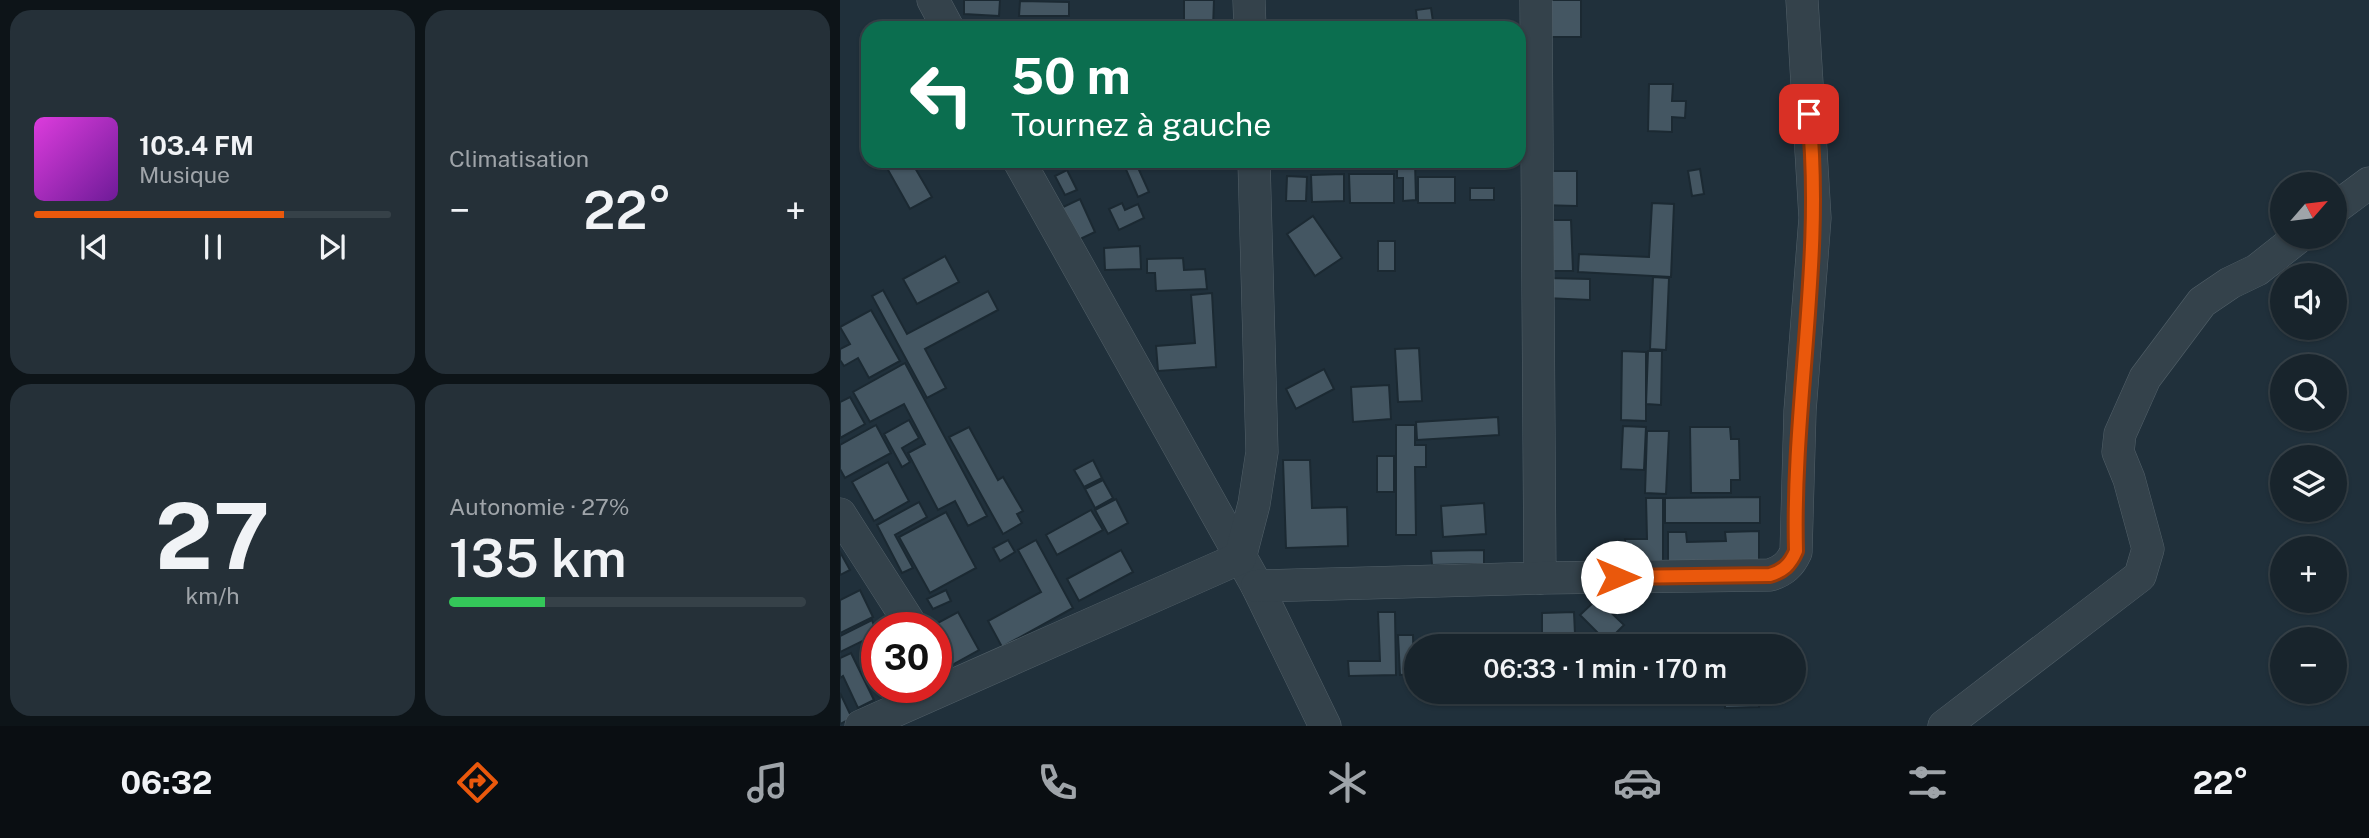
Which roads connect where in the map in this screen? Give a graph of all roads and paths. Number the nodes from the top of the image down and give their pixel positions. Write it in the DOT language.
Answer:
graph roads {
  1 [pos="933,0"];
  2 [pos="1250,0"];
  3 [pos="1536,0"];
  4 [pos="1802,0"];
  5 [pos="944,21"];
  6 [pos="1250,21"];
  7 [pos="1023,168"];
  8 [pos="1254,168"];
  9 [pos="2369,183"];
  10 [pos="2347,199"];
  11 [pos="2284,249"];
  12 [pos="840,514"];
  13 [pos="1240,558"];
  14 [pos="1540,578"];
  15 [pos="1257,586"];
  16 [pos="903,612"];
  17 [pos="952,671"];
  18 [pos="898,703"];
  19 [pos="861,726"];
  20 [pos="1325,726"];
  21 [pos="1944,726"];
  1 -- 5 [label="street"];
  2 -- 6 [label="street"];
  3 -- 14 [label="street"];
  4 -- 14 [label="street"];
  7 -- 13 [label="street"];
  8 -- 13 [label="street"];
  9 -- 10 [label="street"];
  11 -- 21 [label="street"];
  12 -- 16 [label="street"];
  13 -- 15 [label="street"];
  13 -- 17 [label="street"];
  14 -- 15 [label="street"];
  15 -- 20 [label="street"];
  18 -- 19 [label="street"];
}
